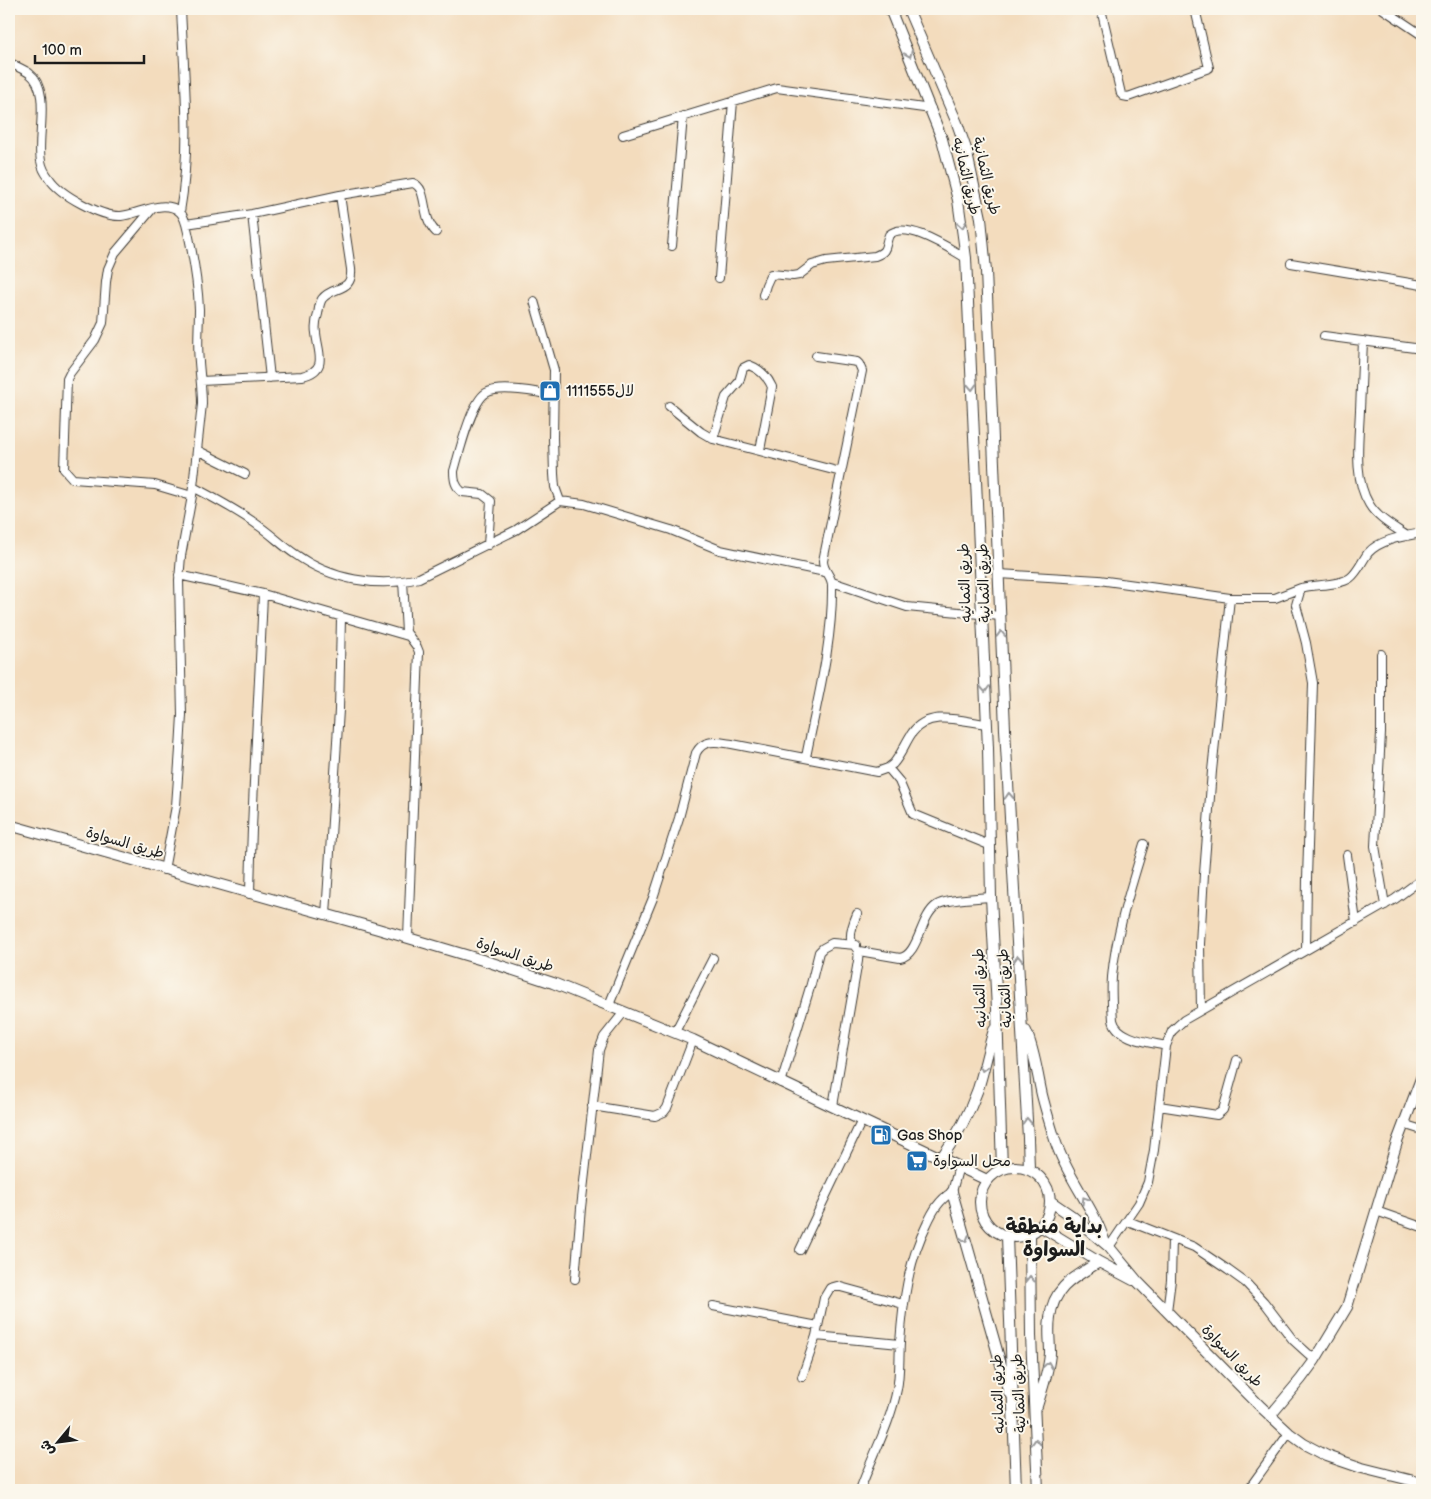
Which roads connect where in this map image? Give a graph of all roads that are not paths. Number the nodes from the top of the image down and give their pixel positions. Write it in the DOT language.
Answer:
graph roads {
  1 [pos="181,9"];
  2 [pos="890,9"];
  3 [pos="908,9"];
  4 [pos="1101,9"];
  5 [pos="1195,9"];
  6 [pos="1383,9"];
  7 [pos="1422,35"];
  8 [pos="9,62"];
  9 [pos="733,101"];
  10 [pos="931,109"];
  11 [pos="683,116"];
  12 [pos="623,135"];
  13 [pos="340,195"];
  14 [pos="153,208"];
  15 [pos="180,212"];
  16 [pos="252,214"];
  17 [pos="186,224"];
  18 [pos="436,232"];
  19 [pos="672,246"];
  20 [pos="966,258"];
  21 [pos="1292,262"];
  22 [pos="719,278"];
  23 [pos="1422,285"];
  24 [pos="763,295"];
  25 [pos="534,301"];
  26 [pos="1324,336"];
  27 [pos="1362,341"];
  28 [pos="1422,349"];
  29 [pos="816,356"];
  30 [pos="270,378"];
  31 [pos="201,381"];
  32 [pos="554,396"];
  33 [pos="669,406"];
  34 [pos="713,439"];
  35 [pos="197,450"];
  36 [pos="760,450"];
  37 [pos="841,472"];
  38 [pos="245,474"];
  39 [pos="193,487"];
  40 [pos="192,496"];
  41 [pos="560,501"];
  42 [pos="1422,533"];
  43 [pos="1407,536"];
  44 [pos="488,545"];
  45 [pos="825,572"];
  46 [pos="999,574"];
  47 [pos="179,575"];
  48 [pos="403,581"];
  49 [pos="832,582"];
  50 [pos="1301,588"];
  51 [pos="263,594"];
  52 [pos="1230,598"];
  53 [pos="981,615"];
  54 [pos="1000,616"];
  55 [pos="341,618"];
  56 [pos="408,636"];
  57 [pos="1381,654"];
  58 [pos="986,724"];
  59 [pos="806,757"];
  60 [pos="888,768"];
  61 [pos="9,825"];
  62 [pos="1422,832"];
  63 [pos="1144,844"];
  64 [pos="990,845"];
  65 [pos="1422,854"];
  66 [pos="1348,855"];
  67 [pos="164,870"];
  68 [pos="1422,879"];
  69 [pos="250,894"];
  70 [pos="991,897"];
  71 [pos="1385,905"];
  72 [pos="857,914"];
  73 [pos="326,915"];
  74 [pos="1356,922"];
  75 [pos="408,938"];
  76 [pos="857,948"];
  77 [pos="1306,950"];
  78 [pos="713,958"];
  79 [pos="609,1005"];
  80 [pos="1201,1010"];
  81 [pos="624,1012"];
  82 [pos="997,1022"];
  83 [pos="1022,1024"];
  84 [pos="675,1032"];
  85 [pos="694,1040"];
  86 [pos="1166,1046"];
  87 [pos="1237,1060"];
  88 [pos="1422,1076"];
  89 [pos="781,1083"];
  90 [pos="592,1106"];
  91 [pos="833,1106"];
  92 [pos="1159,1106"];
  93 [pos="862,1120"];
  94 [pos="1403,1124"];
  95 [pos="1422,1130"];
  96 [pos="942,1157"];
  97 [pos="959,1166"];
  98 [pos="1002,1169"];
  99 [pos="1028,1170"];
  100 [pos="987,1180"];
  101 [pos="952,1192"];
  102 [pos="1050,1201"];
  103 [pos="1376,1211"];
  104 [pos="1128,1221"];
  105 [pos="1040,1226"];
  106 [pos="1422,1227"];
  107 [pos="1030,1233"];
  108 [pos="1008,1236"];
  109 [pos="1172,1239"];
  110 [pos="1107,1246"];
  111 [pos="800,1250"];
  112 [pos="1099,1262"];
  113 [pos="575,1279"];
  114 [pos="1138,1282"];
  115 [pos="904,1304"];
  116 [pos="713,1306"];
  117 [pos="1167,1311"];
  118 [pos="818,1326"];
  119 [pos="816,1336"];
  120 [pos="900,1344"];
  121 [pos="1315,1360"];
  122 [pos="802,1377"];
  123 [pos="1013,1408"];
  124 [pos="1035,1412"];
  125 [pos="1270,1416"];
  126 [pos="1289,1433"];
  127 [pos="1422,1483"];
  128 [pos="860,1490"];
  129 [pos="1016,1490"];
  130 [pos="1038,1490"];
  131 [pos="1248,1490"];
  1 -- 15 [label="street"];
  2 -- 10 [label="street, طريق الثمانيه, one-way"];
  3 -- 46 [label="street, طريق الثمانية"];
  4 -- 5 [label="street"];
  6 -- 7 [label="street"];
  8 -- 14 [label="street"];
  9 -- 10 [label="street"];
  9 -- 11 [label="street"];
  9 -- 22 [label="street"];
  10 -- 20 [label="street, طريق الثمانيه, one-way"];
  11 -- 12 [label="street"];
  11 -- 19 [label="street"];
  13 -- 16 [label="street"];
  13 -- 18 [label="street"];
  13 -- 30 [label="street"];
  14 -- 15 [label="street"];
  14 -- 40 [label="street"];
  15 -- 17 [label="street"];
  16 -- 17 [label="street"];
  16 -- 30 [label="street"];
  17 -- 31 [label="street"];
  20 -- 24 [label="street"];
  20 -- 53 [label="street, طريق الثمانيه, one-way"];
  21 -- 23 [label="street"];
  25 -- 32 [label="street"];
  26 -- 27 [label="street"];
  27 -- 28 [label="street"];
  27 -- 43 [label="street"];
  29 -- 37 [label="street"];
  30 -- 31 [label="street"];
  31 -- 35 [label="street"];
  32 -- 41 [label="street"];
  32 -- 44 [label="street"];
  33 -- 34 [label="street"];
  34 -- 36 [label="street"];
  34 -- 36 [label="street"];
  35 -- 38 [label="street"];
  35 -- 39 [label="street"];
  36 -- 37 [label="street"];
  37 -- 45 [label="street"];
  39 -- 40 [label="street"];
  39 -- 48 [label="street"];
  40 -- 47 [label="street"];
  41 -- 44 [label="street"];
  41 -- 45 [label="street"];
  42 -- 43 [label="street"];
  43 -- 50 [label="street"];
  44 -- 48 [label="street"];
  45 -- 49 [label="street"];
  46 -- 52 [label="street"];
  46 -- 54 [label="street, طريق الثمانية"];
  47 -- 51 [label="street"];
  47 -- 67 [label="street"];
  48 -- 56 [label="street"];
  49 -- 53 [label="street"];
  49 -- 59 [label="street"];
  50 -- 52 [label="street"];
  50 -- 77 [label="street"];
  51 -- 55 [label="street"];
  51 -- 69 [label="street"];
  52 -- 80 [label="street"];
  53 -- 54 [label="street"];
  53 -- 58 [label="street, طريق الثمانيه, one-way"];
  83 -- 54 [label="street, طريق الثمانية, one-way"];
  55 -- 56 [label="street"];
  55 -- 73 [label="street"];
  56 -- 75 [label="street"];
  57 -- 71 [label="street"];
  58 -- 60 [label="street"];
  58 -- 64 [label="street, طريق الثمانيه"];
  59 -- 60 [label="street"];
  59 -- 79 [label="street"];
  60 -- 64 [label="street"];
  61 -- 67 [label="street, طريق السواوة"];
  62 -- 65 [label="street"];
  63 -- 86 [label="street"];
  64 -- 70 [label="street, طريق الثمانيه"];
  66 -- 74 [label="street"];
  67 -- 69 [label="street, طريق السواوة"];
  68 -- 71 [label="street"];
  69 -- 73 [label="street, طريق السواوة"];
  70 -- 76 [label="street"];
  70 -- 82 [label="street, طريق الثمانيه"];
  71 -- 74 [label="street"];
  72 -- 76 [label="street"];
  73 -- 75 [label="street, طريق السواوة"];
  74 -- 77 [label="street"];
  75 -- 79 [label="street, طريق السواوة"];
  76 -- 89 [label="street"];
  76 -- 91 [label="street"];
  77 -- 80 [label="street"];
  78 -- 84 [label="street"];
  79 -- 81 [label="street, طريق السواوة"];
  80 -- 86 [label="street"];
  81 -- 84 [label="street, طريق السواوة"];
  81 -- 90 [label="street"];
  82 -- 96 [label="street, one-way"];
  82 -- 98 [label="street, طريق الثمانيه"];
  99 -- 83 [label="street, طريق الثمانية, one-way"];
  110 -- 83 [label="street, one-way"];
  84 -- 85 [label="street, طريق السواوة"];
  85 -- 89 [label="street, طريق السواوة"];
  85 -- 90 [label="street"];
  86 -- 92 [label="street"];
  87 -- 92 [label="street"];
  88 -- 94 [label="street"];
  89 -- 91 [label="street, طريق السواوة"];
  90 -- 113 [label="street"];
  91 -- 93 [label="street, طريق السواوة"];
  92 -- 104 [label="street"];
  93 -- 96 [label="street, طريق السواوة"];
  93 -- 111 [label="street"];
  94 -- 95 [label="street"];
  94 -- 103 [label="street"];
  96 -- 97 [label="street, طريق السواوة"];
  97 -- 100 [label="street, طريق السواوة"];
  97 -- 101 [label="street"];
  98 -- 99 [label="street"];
  98 -- 100 [label="street"];
  99 -- 102 [label="street"];
  100 -- 108 [label="street"];
  101 -- 115 [label="street"];
  101 -- 123 [label="street, one-way"];
  102 -- 105 [label="street"];
  102 -- 110 [label="street, طريق السواوة"];
  103 -- 106 [label="street"];
  103 -- 121 [label="street"];
  104 -- 109 [label="street"];
  104 -- 110 [label="street"];
  105 -- 107 [label="street"];
  105 -- 112 [label="street"];
  107 -- 108 [label="street"];
  124 -- 107 [label="street, طريق الثمانية, one-way"];
  108 -- 123 [label="street, طريق الثمانيه"];
  109 -- 117 [label="street"];
  109 -- 121 [label="street"];
  110 -- 114 [label="street, طريق السواوة"];
  112 -- 114 [label="street"];
  124 -- 112 [label="street, one-way"];
  114 -- 117 [label="street, طريق السواوة"];
  115 -- 118 [label="street"];
  115 -- 120 [label="street"];
  116 -- 118 [label="street"];
  117 -- 125 [label="street, طريق السواوة"];
  118 -- 119 [label="street"];
  119 -- 120 [label="street"];
  119 -- 122 [label="street"];
  120 -- 128 [label="street"];
  121 -- 125 [label="street"];
  123 -- 129 [label="street, طريق الثمانيه"];
  130 -- 124 [label="street, طريق الثمانية, one-way"];
  125 -- 126 [label="street, طريق السواوة"];
  126 -- 127 [label="street, طريق السواوة"];
  126 -- 131 [label="street"];
}
